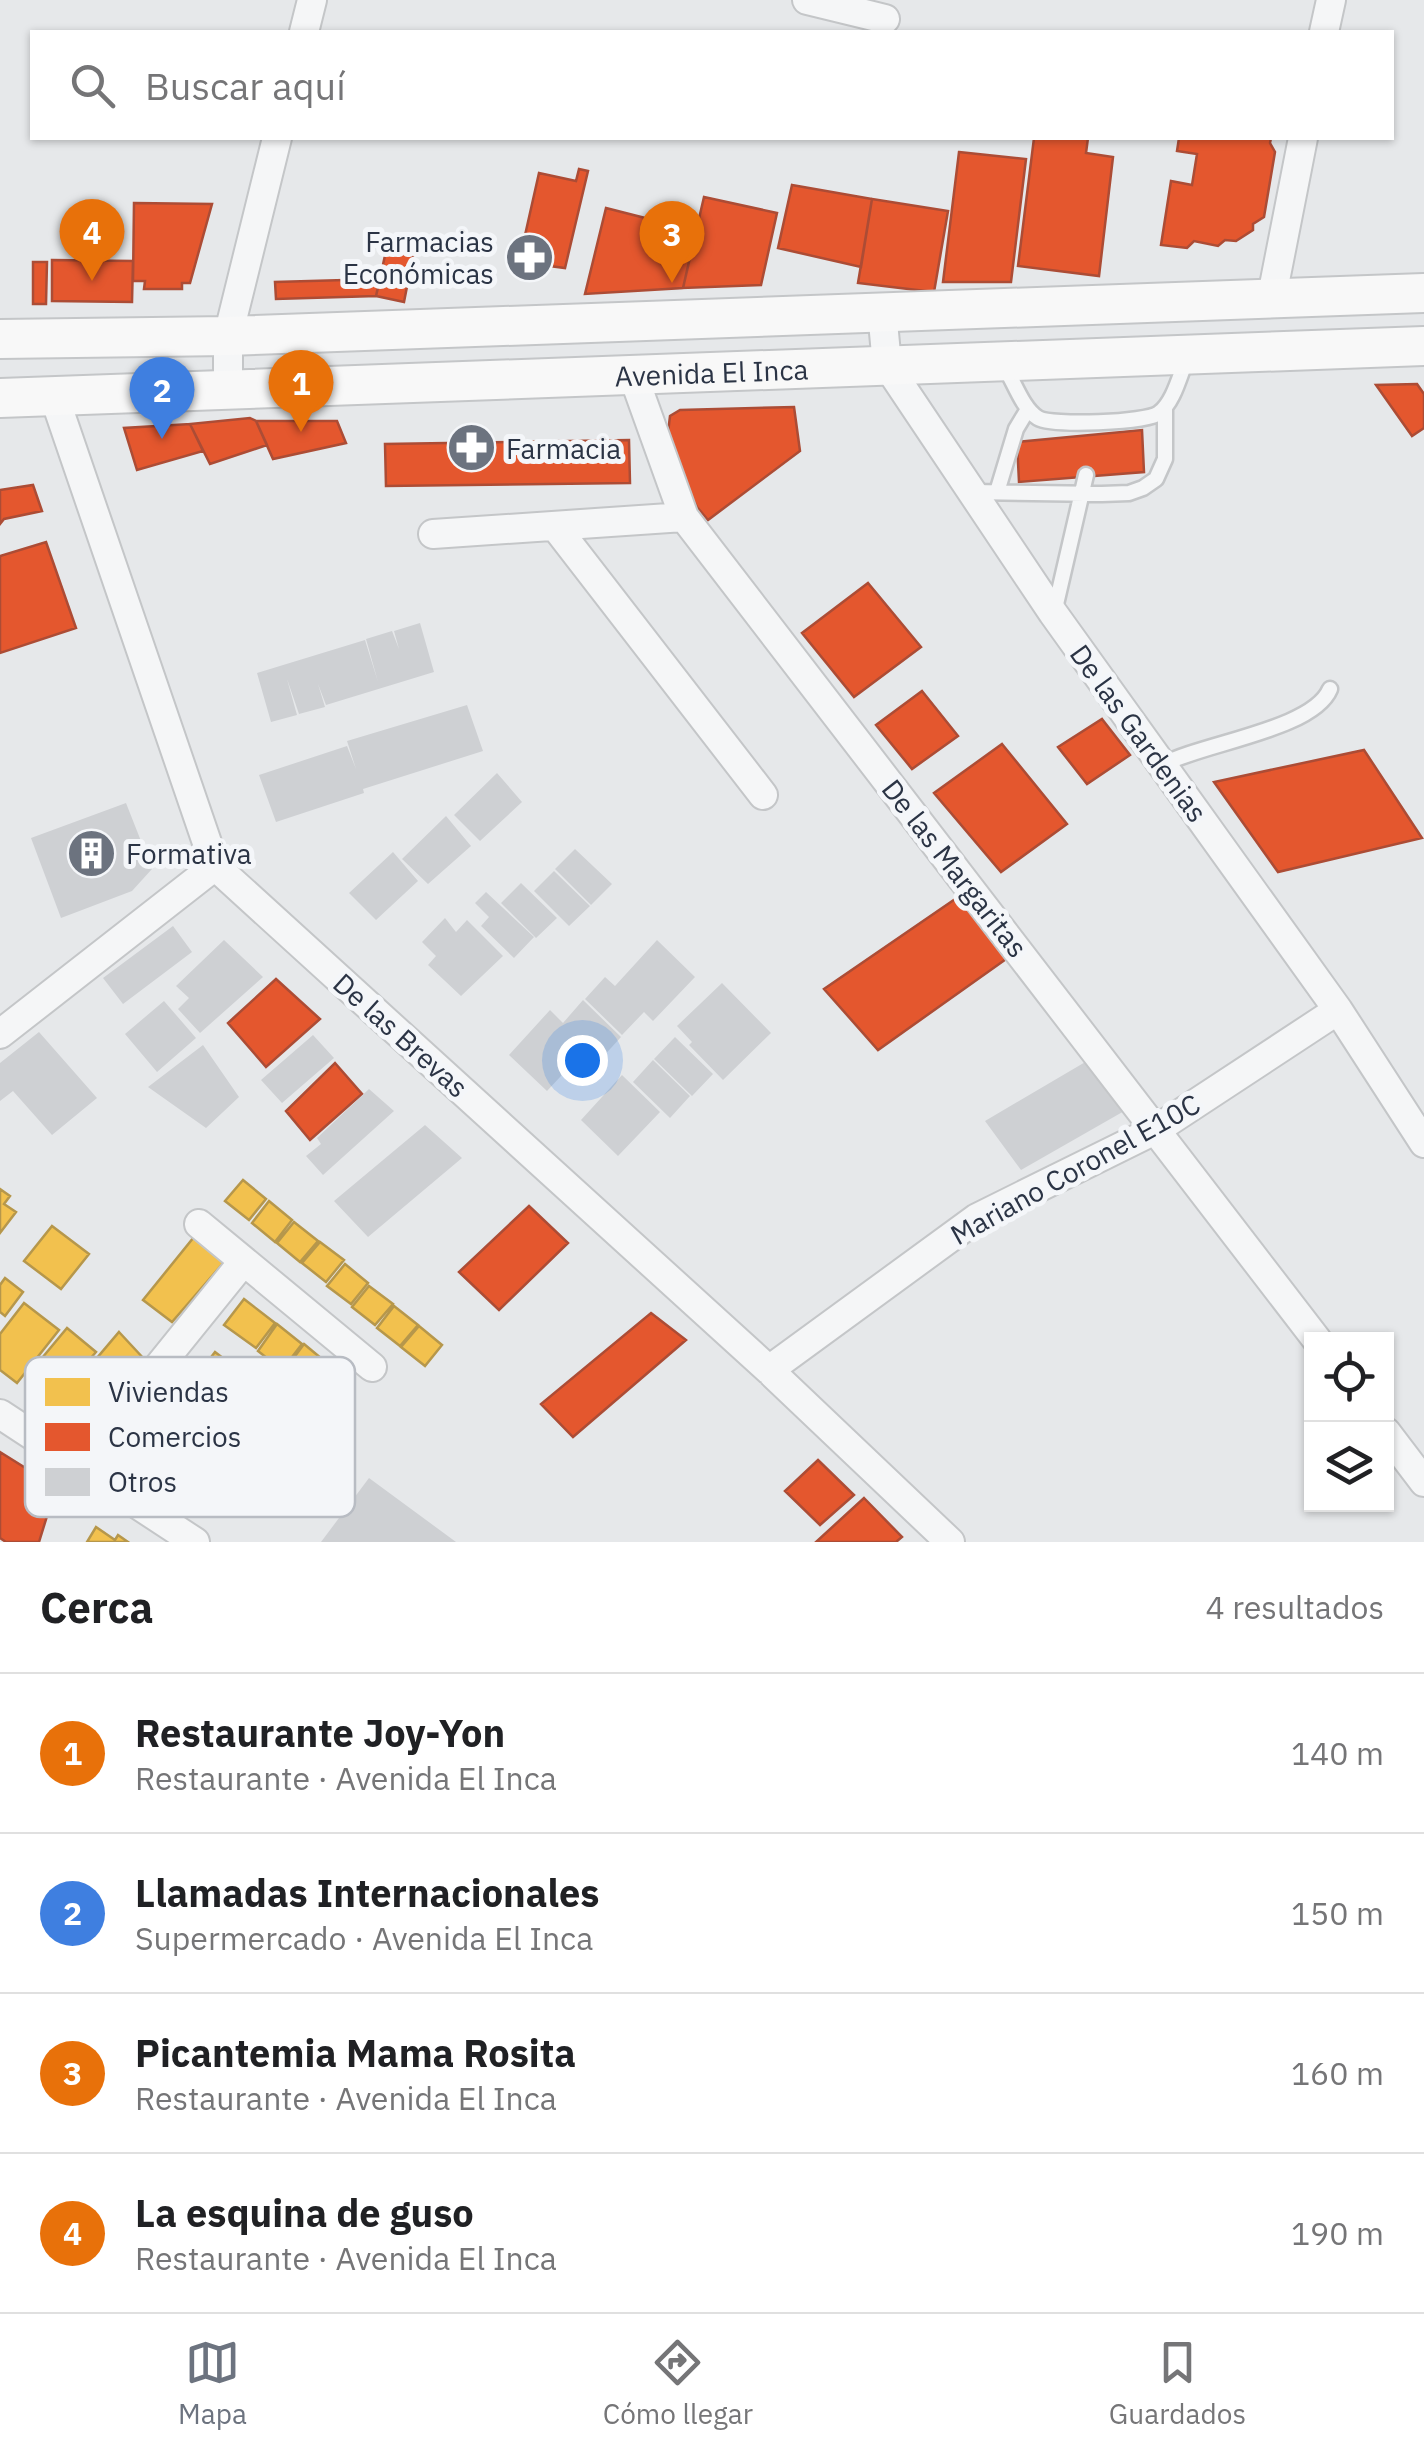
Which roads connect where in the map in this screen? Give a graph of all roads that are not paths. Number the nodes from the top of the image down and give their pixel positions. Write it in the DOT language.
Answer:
graph roads {
  1 [pos="312,0"];
  2 [pos="807,0"];
  3 [pos="1331,0"];
  4 [pos="885,19"];
  5 [pos="304,30"];
  6 [pos="1324,30"];
  7 [pos="277,140"];
  8 [pos="1303,140"];
  9 [pos="1424,293"];
  10 [pos="1271,301"];
  11 [pos="882,311"];
  12 [pos="228,336"];
  13 [pos="0,340"];
  14 [pos="1424,346"];
  15 [pos="1188,354"];
  16 [pos="1001,361"];
  17 [pos="887,365"];
  18 [pos="632,375"];
  19 [pos="228,390"];
  20 [pos="54,396"];
  21 [pos="0,398"];
  22 [pos="1165,408"];
  23 [pos="1028,409"];
  24 [pos="1086,476"];
  25 [pos="985,492"];
  26 [pos="1082,492"];
  27 [pos="684,517"];
  28 [pos="555,526"];
  29 [pos="433,534"];
  30 [pos="1054,613"];
  31 [pos="1330,690"];
  32 [pos="1162,765"];
  33 [pos="763,795"];
  34 [pos="215,866"];
  35 [pos="1338,1010"];
  36 [pos="0,1034"];
  37 [pos="1157,1129"];
  38 [pos="1424,1142"];
  39 [pos="199,1224"];
  40 [pos="243,1262"];
  41 [pos="1311,1332"];
  42 [pos="167,1357"];
  43 [pos="372,1367"];
  44 [pos="769,1370"];
  45 [pos="0,1414"];
  46 [pos="25,1430"];
  47 [pos="1394,1443"];
  48 [pos="1424,1482"];
  49 [pos="157,1517"];
  50 [pos="195,1542"];
  51 [pos="950,1542"];
  1 -- 5 [label="street"];
  2 -- 4 [label="street"];
  3 -- 6 [label="street"];
  7 -- 12 [label="street"];
  8 -- 10 [label="street"];
  9 -- 10 [label="main road, Avenida El Inca"];
  10 -- 11 [label="main road, Avenida El Inca"];
  11 -- 12 [label="main road, Avenida El Inca"];
  11 -- 17 [label="street, De las Gardenias"];
  12 -- 13 [label="main road, Avenida El Inca"];
  12 -- 19 [label="street"];
  14 -- 15 [label="main road, Avenida El Inca"];
  15 -- 16 [label="main road, Avenida El Inca"];
  15 -- 22 [label="lane"];
  16 -- 17 [label="main road, Avenida El Inca"];
  16 -- 23 [label="lane"];
  17 -- 18 [label="main road, Avenida El Inca"];
  17 -- 25 [label="street, De las Gardenias"];
  18 -- 19 [label="main road, Avenida El Inca"];
  18 -- 27 [label="street, De las Margaritas"];
  19 -- 20 [label="main road, Avenida El Inca"];
  20 -- 21 [label="main road, Avenida El Inca"];
  20 -- 34 [label="street, De las Brevas"];
  22 -- 23 [label="lane"];
  22 -- 26 [label="lane"];
  23 -- 25 [label="lane"];
  24 -- 26 [label="lane"];
  25 -- 26 [label="lane"];
  25 -- 30 [label="street, De las Gardenias"];
  26 -- 30 [label="lane"];
  27 -- 28 [label="street"];
  27 -- 37 [label="street, De las Margaritas"];
  28 -- 29 [label="street"];
  28 -- 33 [label="street"];
  30 -- 32 [label="street, De las Gardenias"];
  31 -- 32 [label="lane"];
  32 -- 35 [label="street, De las Gardenias"];
  34 -- 36 [label="street"];
  34 -- 44 [label="street, De las Brevas"];
  35 -- 37 [label="street, Mariano Coronel E10C"];
  35 -- 38 [label="street, De las Gardenias"];
  37 -- 41 [label="street, De las Margaritas"];
  37 -- 44 [label="street, Mariano Coronel E10C"];
  39 -- 40 [label="street"];
  40 -- 42 [label="street"];
  40 -- 43 [label="street"];
  44 -- 51 [label="street, De las Brevas"];
  45 -- 46 [label="street"];
  47 -- 48 [label="street"];
  49 -- 50 [label="street"];
}
